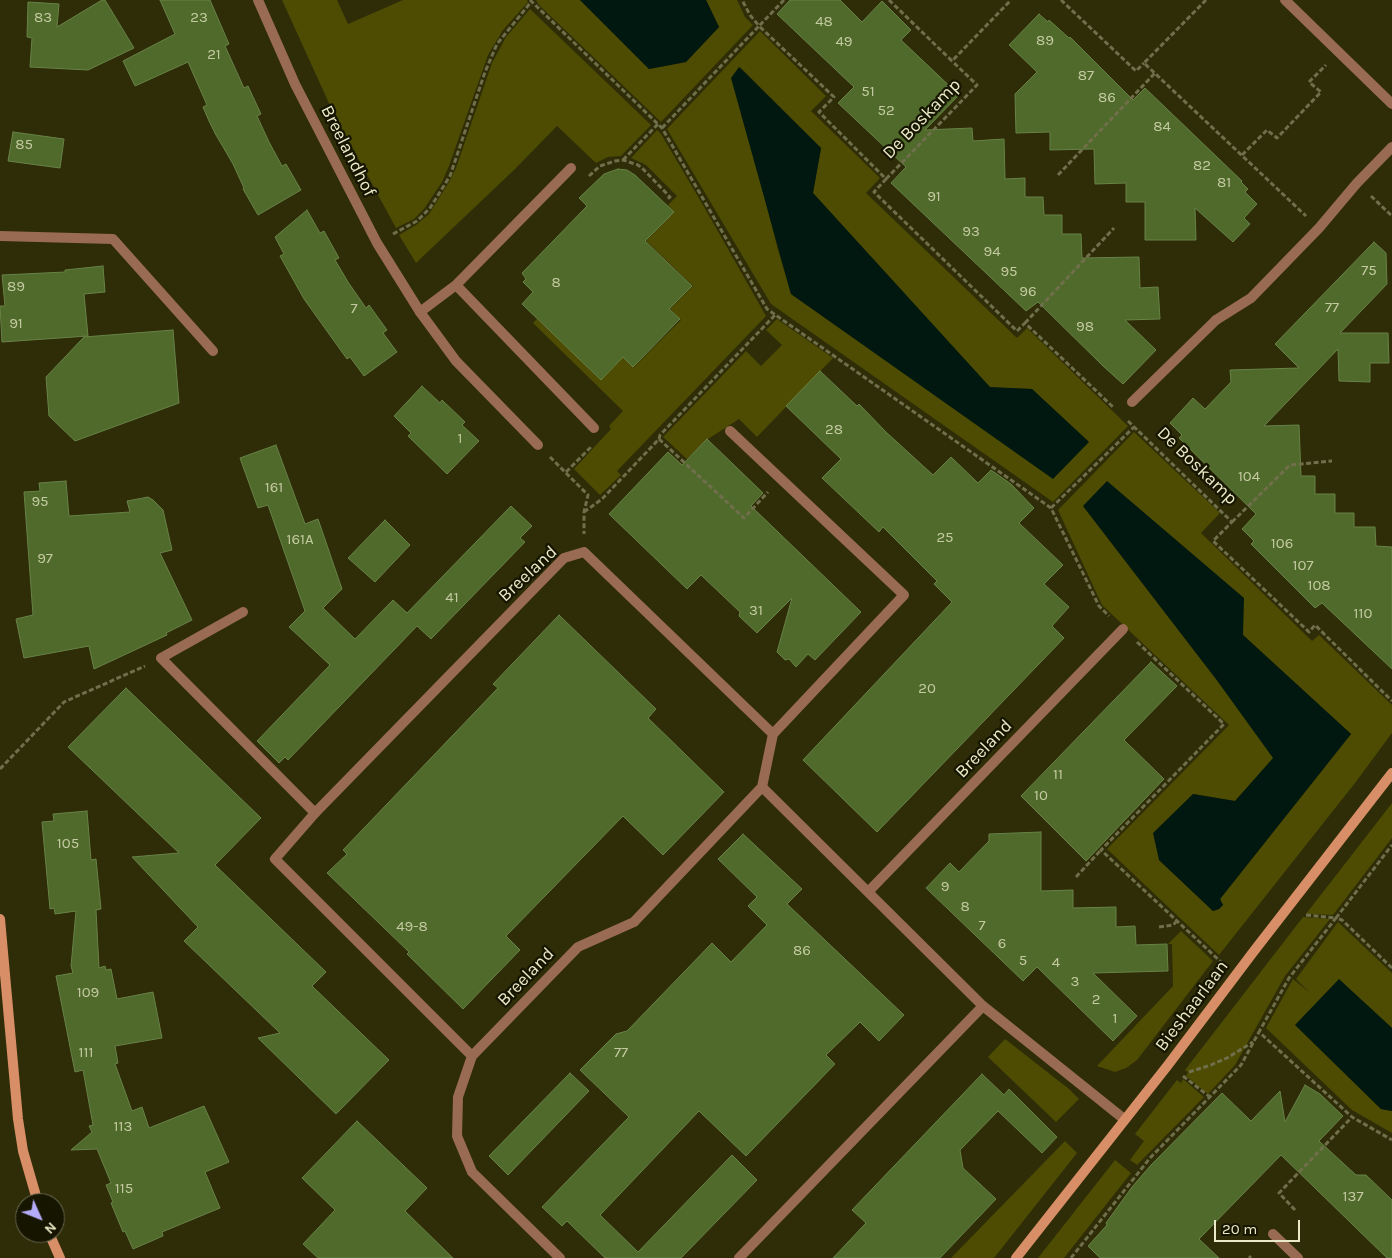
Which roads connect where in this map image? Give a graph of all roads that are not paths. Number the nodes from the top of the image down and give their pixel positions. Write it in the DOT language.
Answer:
graph roads {
  1 [pos="258,0"];
  2 [pos="1286,0"];
  3 [pos="1392,104"];
  4 [pos="1392,147"];
  5 [pos="571,168"];
  6 [pos="0,236"];
  7 [pos="456,285"];
  8 [pos="420,312"];
  9 [pos="213,351"];
  10 [pos="1132,402"];
  11 [pos="594,428"];
  12 [pos="730,431"];
  13 [pos="538,445"];
  14 [pos="243,612"];
  15 [pos="1123,629"];
  16 [pos="773,734"];
  17 [pos="1392,773"];
  18 [pos="762,787"];
  19 [pos="315,814"];
  20 [pos="868,892"];
  21 [pos="0,919"];
  22 [pos="983,1006"];
  23 [pos="472,1056"];
  24 [pos="1124,1119"];
  25 [pos="35,1193"];
  26 [pos="1273,1234"];
  27 [pos="53,1243"];
  28 [pos="60,1258"];
  29 [pos="560,1258"];
  30 [pos="739,1258"];
  31 [pos="1016,1258"];
  32 [pos="1298,1258"];
  1 -- 8 [label="street, Breelandhof"];
  2 -- 3 [label="street"];
  4 -- 10 [label="street"];
  5 -- 7 [label="street"];
  6 -- 9 [label="street"];
  7 -- 8 [label="street"];
  7 -- 11 [label="street"];
  8 -- 13 [label="street, Breelandhof"];
  12 -- 16 [label="street"];
  14 -- 19 [label="street"];
  15 -- 20 [label="street, Breeland"];
  16 -- 18 [label="street"];
  16 -- 19 [label="street, Breeland"];
  17 -- 24 [label="street, Bieshaarlaan"];
  18 -- 20 [label="street"];
  18 -- 23 [label="street, Breeland"];
  19 -- 23 [label="street, Breeland"];
  20 -- 22 [label="street"];
  21 -- 25 [label="street"];
  22 -- 24 [label="street"];
  22 -- 30 [label="street"];
  23 -- 29 [label="street, Breeland"];
  24 -- 31 [label="street, Bieshaarlaan"];
  26 -- 32 [label="street"];
  27 -- 28 [label="street"];
}
